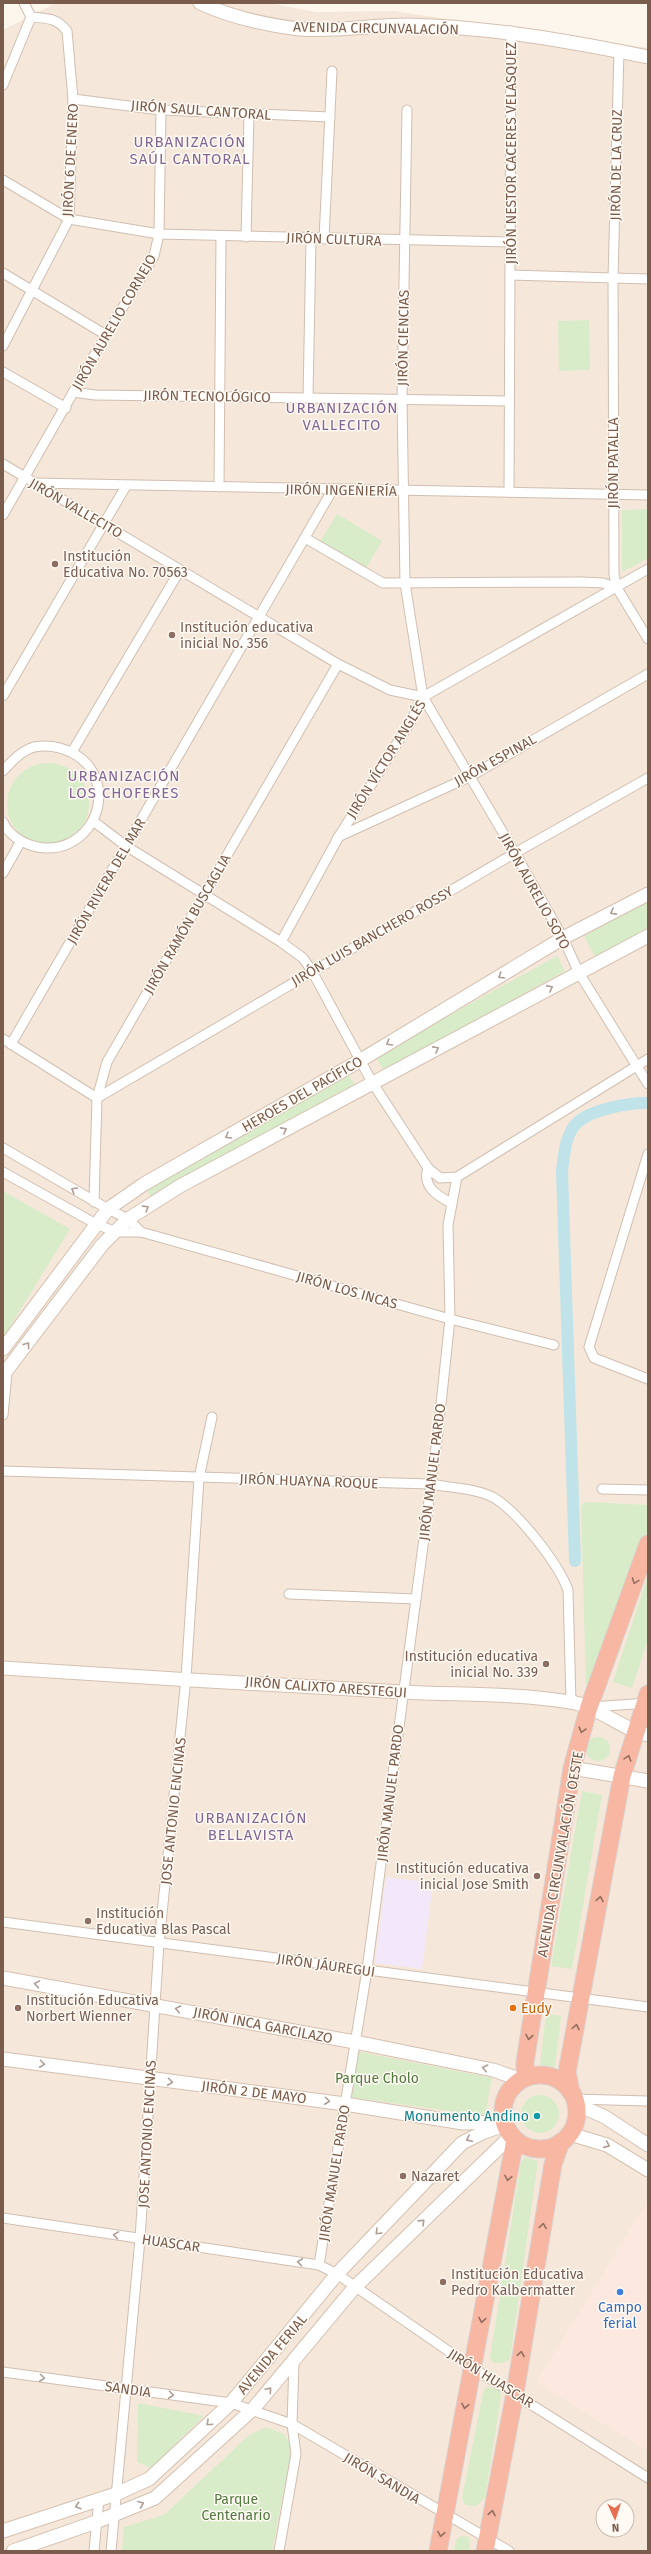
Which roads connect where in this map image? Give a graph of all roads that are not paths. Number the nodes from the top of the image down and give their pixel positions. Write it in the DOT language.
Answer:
graph roads {
  1 [pos="24,3"];
  2 [pos="200,3"];
  3 [pos="31,17"];
  4 [pos="511,32"];
  5 [pos="619,51"];
  6 [pos="648,57"];
  7 [pos="332,71"];
  8 [pos="3,85"];
  9 [pos="73,99"];
  10 [pos="161,110"];
  11 [pos="407,110"];
  12 [pos="249,114"];
  13 [pos="330,117"];
  14 [pos="3,180"];
  15 [pos="69,219"];
  16 [pos="159,234"];
  17 [pos="246,236"];
  18 [pos="221,237"];
  19 [pos="311,239"];
  20 [pos="324,239"];
  21 [pos="405,241"];
  22 [pos="510,242"];
  23 [pos="3,273"];
  24 [pos="510,275"];
  25 [pos="613,278"];
  26 [pos="648,279"];
  27 [pos="33,292"];
  28 [pos="106,336"];
  29 [pos="3,346"];
  30 [pos="3,372"];
  31 [pos="74,392"];
  32 [pos="220,397"];
  33 [pos="308,398"];
  34 [pos="402,400"];
  35 [pos="509,401"];
  36 [pos="66,408"];
  37 [pos="3,464"];
  38 [pos="25,478"];
  39 [pos="34,484"];
  40 [pos="126,486"];
  41 [pos="220,487"];
  42 [pos="333,489"];
  43 [pos="404,491"];
  44 [pos="509,492"];
  45 [pos="613,494"];
  46 [pos="648,494"];
  47 [pos="3,515"];
  48 [pos="103,523"];
  49 [pos="305,538"];
  50 [pos="648,569"];
  51 [pos="180,570"];
  52 [pos="405,583"];
  53 [pos="617,588"];
  54 [pos="259,618"];
  55 [pos="648,639"];
  56 [pos="338,664"];
  57 [pos="648,674"];
  58 [pos="3,696"];
  59 [pos="423,697"];
  60 [pos="72,752"];
  61 [pos="3,771"];
  62 [pos="469,776"];
  63 [pos="648,778"];
  64 [pos="93,821"];
  65 [pos="3,822"];
  66 [pos="338,838"];
  67 [pos="21,841"];
  68 [pos="126,846"];
  69 [pos="515,853"];
  70 [pos="3,873"];
  71 [pos="648,894"];
  72 [pos="204,895"];
  73 [pos="648,936"];
  74 [pos="563,938"];
  75 [pos="282,942"];
  76 [pos="312,971"];
  77 [pos="579,973"];
  78 [pos="7,1042"];
  79 [pos="648,1059"];
  80 [pos="362,1060"];
  81 [pos="636,1065"];
  82 [pos="372,1082"];
  83 [pos="648,1084"];
  84 [pos="98,1098"];
  85 [pos="3,1148"];
  86 [pos="648,1154"];
  87 [pos="428,1168"];
  88 [pos="3,1172"];
  89 [pos="457,1177"];
  90 [pos="94,1202"];
  91 [pos="451,1202"];
  92 [pos="108,1210"];
  93 [pos="128,1219"];
  94 [pos="96,1224"];
  95 [pos="116,1232"];
  96 [pos="141,1232"];
  97 [pos="450,1319"];
  98 [pos="554,1345"];
  99 [pos="3,1349"];
  100 [pos="5,1374"];
  101 [pos="648,1379"];
  102 [pos="3,1415"];
  103 [pos="212,1417"];
  104 [pos="3,1471"];
  105 [pos="199,1478"];
  106 [pos="430,1484"];
  107 [pos="602,1489"];
  108 [pos="648,1490"];
  109 [pos="648,1544"];
  110 [pos="289,1594"];
  111 [pos="416,1599"];
  112 [pos="3,1668"];
  113 [pos="186,1678"];
  114 [pos="404,1692"];
  115 [pos="647,1700"];
  116 [pos="571,1702"];
  117 [pos="589,1707"];
  118 [pos="642,1734"];
  119 [pos="572,1768"];
  120 [pos="622,1776"];
  121 [pos="648,1781"];
  122 [pos="3,1922"];
  123 [pos="160,1943"];
  124 [pos="367,1970"];
  125 [pos="3,1978"];
  126 [pos="537,1992"];
  127 [pos="581,1998"];
  128 [pos="155,2005"];
  129 [pos="648,2007"];
  130 [pos="355,2042"];
  131 [pos="3,2059"];
  132 [pos="150,2079"];
  133 [pos="523,2079"];
  134 [pos="574,2099"];
  135 [pos="648,2101"];
  136 [pos="345,2104"];
  137 [pos="509,2131"];
  138 [pos="566,2138"];
  139 [pos="648,2145"];
  140 [pos="648,2170"];
  141 [pos="3,2218"];
  142 [pos="140,2239"];
  143 [pos="319,2265"];
  144 [pos="337,2274"];
  145 [pos="354,2288"];
  146 [pos="294,2361"];
  147 [pos="473,2368"];
  148 [pos="3,2372"];
  149 [pos="125,2388"];
  150 [pos="515,2393"];
  151 [pos="231,2403"];
  152 [pos="253,2409"];
  153 [pos="292,2424"];
  154 [pos="648,2478"];
  155 [pos="116,2494"];
  156 [pos="99,2499"];
  157 [pos="114,2515"];
  158 [pos="444,2515"];
  159 [pos="96,2522"];
  160 [pos="3,2530"];
  161 [pos="486,2544"];
  162 [pos="13,2551"];
  163 [pos="94,2551"];
  164 [pos="111,2551"];
  165 [pos="279,2551"];
  166 [pos="438,2551"];
  167 [pos="509,2551"];
  1 -- 3 [label="street"];
  2 -- 4 [label="street, AVENIDA CIRCUNVALACIÓN"];
  3 -- 8 [label="street"];
  3 -- 9 [label="street, JIRÓN 6 DE ENERO"];
  4 -- 5 [label="street, AVENIDA CIRCUNVALACIÓN"];
  4 -- 22 [label="street, JIRÓN NESTOR CACERES VELASQUEZ"];
  5 -- 6 [label="street, AVENIDA CIRCUNVALACIÓN"];
  5 -- 25 [label="street, JIRÓN DE LA CRUZ"];
  7 -- 13 [label="street"];
  9 -- 10 [label="street, JIRÓN SAUL CANTORAL"];
  9 -- 15 [label="street, JIRÓN 6 DE ENERO"];
  10 -- 12 [label="street, JIRÓN SAUL CANTORAL"];
  10 -- 16 [label="street, JIRÓN AURELIO CORNEJO"];
  11 -- 21 [label="street"];
  12 -- 13 [label="street, JIRÓN SAUL CANTORAL"];
  12 -- 17 [label="street"];
  13 -- 20 [label="street"];
  14 -- 15 [label="street"];
  15 -- 16 [label="street, JIRÓN CULTURA"];
  15 -- 27 [label="street, JIRÓN 6 DE ENERO"];
  16 -- 18 [label="street, JIRÓN CULTURA"];
  16 -- 28 [label="street, JIRÓN AURELIO CORNEJO"];
  17 -- 18 [label="street, JIRÓN CULTURA"];
  17 -- 19 [label="street, JIRÓN CULTURA"];
  18 -- 32 [label="street"];
  19 -- 20 [label="street, JIRÓN CULTURA"];
  19 -- 33 [label="street"];
  20 -- 21 [label="street, JIRÓN CULTURA"];
  21 -- 22 [label="street, JIRÓN CULTURA"];
  21 -- 34 [label="street, JIRÓN CIENCIAS"];
  22 -- 24 [label="street, JIRÓN NESTOR CACERES VELASQUEZ"];
  23 -- 27 [label="street"];
  24 -- 25 [label="street"];
  24 -- 35 [label="street, JIRÓN NESTOR CACERES VELASQUEZ"];
  25 -- 26 [label="street"];
  25 -- 45 [label="street, JIRÓN PATALLA"];
  27 -- 28 [label="street"];
  27 -- 29 [label="street, JIRÓN 6 DE ENERO"];
  28 -- 31 [label="street, JIRÓN AURELIO CORNEJO"];
  30 -- 36 [label="street"];
  31 -- 32 [label="street, JIRÓN TECNOLÓGICO"];
  31 -- 36 [label="street, JIRÓN AURELIO CORNEJO"];
  32 -- 33 [label="street, JIRÓN TECNOLÓGICO"];
  32 -- 41 [label="street"];
  33 -- 34 [label="street, JIRÓN TECNOLÓGICO"];
  34 -- 35 [label="street, JIRÓN TECNOLÓGICO"];
  34 -- 43 [label="street, JIRÓN CIENCIAS"];
  35 -- 44 [label="street, JIRÓN NESTOR CACERES VELASQUEZ"];
  36 -- 38 [label="street, JIRÓN AURELIO CORNEJO"];
  37 -- 38 [label="street, JIRÓN VALLECITO"];
  38 -- 39 [label="street, JIRÓN VALLECITO"];
  38 -- 47 [label="street, JIRÓN AURELIO CORNEJO"];
  39 -- 40 [label="street, JIRÓN INGEÑIERÍA"];
  39 -- 48 [label="street, JIRÓN VALLECITO"];
  40 -- 41 [label="street, JIRÓN INGEÑIERÍA"];
  40 -- 48 [label="street"];
  41 -- 42 [label="street, JIRÓN INGEÑIERÍA"];
  42 -- 43 [label="street, JIRÓN INGEÑIERÍA"];
  42 -- 49 [label="street, JIRÓN RIVERA DEL MAR"];
  43 -- 44 [label="street, JIRÓN INGEÑIERÍA"];
  43 -- 52 [label="street, JIRÓN CIENCIAS"];
  44 -- 45 [label="street, JIRÓN INGEÑIERÍA"];
  45 -- 46 [label="street, JIRÓN INGEÑIERÍA"];
  45 -- 53 [label="street, JIRÓN PATALLA"];
  48 -- 51 [label="street, JIRÓN VALLECITO"];
  48 -- 58 [label="street"];
  49 -- 52 [label="street"];
  49 -- 54 [label="street, JIRÓN RIVERA DEL MAR"];
  50 -- 53 [label="street, JIRÓN VÍCTOR ANGLÉS"];
  51 -- 54 [label="street, JIRÓN VALLECITO"];
  51 -- 60 [label="street"];
  52 -- 53 [label="street"];
  52 -- 59 [label="street, JIRÓN CIENCIAS"];
  53 -- 55 [label="street, JIRÓN PATALLA"];
  53 -- 59 [label="street, JIRÓN VÍCTOR ANGLÉS"];
  54 -- 56 [label="street, JIRÓN VALLECITO"];
  54 -- 68 [label="street, JIRÓN RIVERA DEL MAR"];
  56 -- 59 [label="street, JIRÓN VALLECITO"];
  56 -- 72 [label="street, JIRÓN RAMÓN BUSCAGLIA"];
  57 -- 62 [label="street, JIRÓN ESPINAL"];
  59 -- 62 [label="street, JIRÓN AURELIO SOTO"];
  59 -- 66 [label="street, JIRÓN VÍCTOR ANGLÉS"];
  60 -- 61 [label="street"];
  60 -- 64 [label="street"];
  62 -- 66 [label="street, JIRÓN ESPINAL"];
  62 -- 69 [label="street, JIRÓN AURELIO SOTO"];
  63 -- 69 [label="street, JIRÓN LUIS BANCHERO ROSSY"];
  64 -- 67 [label="street"];
  64 -- 68 [label="street"];
  65 -- 67 [label="street"];
  66 -- 75 [label="street, JIRÓN VÍCTOR ANGLÉS"];
  67 -- 70 [label="street"];
  68 -- 72 [label="street"];
  68 -- 78 [label="street, JIRÓN RIVERA DEL MAR"];
  69 -- 74 [label="street, JIRÓN AURELIO SOTO"];
  69 -- 76 [label="street, JIRÓN LUIS BANCHERO ROSSY"];
  71 -- 74 [label="street, HEROES DEL PACÍFICO, one-way"];
  72 -- 75 [label="street"];
  72 -- 84 [label="street, JIRÓN RAMÓN BUSCAGLIA"];
  73 -- 77 [label="street, HEROES DEL PACÍFICO"];
  74 -- 77 [label="street, JIRÓN AURELIO SOTO"];
  74 -- 80 [label="street, HEROES DEL PACÍFICO, one-way"];
  75 -- 76 [label="street"];
  76 -- 80 [label="street"];
  76 -- 84 [label="street, JIRÓN LUIS BANCHERO ROSSY"];
  77 -- 81 [label="street, JIRÓN AURELIO SOTO"];
  82 -- 77 [label="street, HEROES DEL PACÍFICO, one-way"];
  78 -- 84 [label="street"];
  79 -- 81 [label="street"];
  80 -- 82 [label="street"];
  80 -- 92 [label="street, HEROES DEL PACÍFICO, one-way"];
  81 -- 83 [label="street, JIRÓN AURELIO SOTO"];
  81 -- 89 [label="street"];
  82 -- 87 [label="street"];
  93 -- 82 [label="street, HEROES DEL PACÍFICO, one-way"];
  84 -- 90 [label="street, JIRÓN RAMÓN BUSCAGLIA"];
  90 -- 85 [label="street, one-way"];
  86 -- 101 [label="street"];
  87 -- 89 [label="street"];
  87 -- 91 [label="street"];
  88 -- 94 [label="street"];
  89 -- 91 [label="street, JIRÓN MANUEL PARDO"];
  90 -- 92 [label="street"];
  91 -- 97 [label="street, JIRÓN MANUEL PARDO"];
  92 -- 93 [label="street"];
  92 -- 94 [label="street, HEROES DEL PACÍFICO"];
  93 -- 95 [label="street, HEROES DEL PACÍFICO"];
  93 -- 96 [label="street"];
  94 -- 95 [label="street"];
  94 -- 99 [label="street, HEROES DEL PACÍFICO"];
  95 -- 96 [label="street"];
  100 -- 95 [label="street, HEROES DEL PACÍFICO, one-way"];
  96 -- 97 [label="street, JIRÓN LOS INCAS"];
  97 -- 98 [label="street, JIRÓN LOS INCAS"];
  97 -- 106 [label="street, JIRÓN MANUEL PARDO"];
  100 -- 102 [label="street"];
  103 -- 105 [label="street, JOSE ANTONIO ENCINAS"];
  104 -- 105 [label="street, JIRÓN HUAYNA ROQUE"];
  105 -- 106 [label="street, JIRÓN HUAYNA ROQUE"];
  105 -- 113 [label="street, JOSE ANTONIO ENCINAS"];
  106 -- 111 [label="street, JIRÓN MANUEL PARDO"];
  106 -- 116 [label="street, JIRÓN HUAYNA ROQUE"];
  107 -- 108 [label="street"];
  109 -- 117 [label="highway, AVENIDA CIRCUNVALACIÓN OESTE, one-way"];
  110 -- 111 [label="street"];
  111 -- 114 [label="street, JIRÓN MANUEL PARDO"];
  112 -- 113 [label="street, JIRÓN CALIXTO ARESTEGUI"];
  113 -- 114 [label="street, JIRÓN CALIXTO ARESTEGUI"];
  113 -- 123 [label="street, JOSE ANTONIO ENCINAS"];
  114 -- 116 [label="street, JIRÓN CALIXTO ARESTEGUI"];
  114 -- 124 [label="street, JIRÓN MANUEL PARDO"];
  115 -- 117 [label="street, JIRÓN CALIXTO ARESTEGUI"];
  115 -- 118 [label="highway"];
  116 -- 117 [label="street, JIRÓN CALIXTO ARESTEGUI"];
  117 -- 118 [label="street"];
  117 -- 119 [label="highway, AVENIDA CIRCUNVALACIÓN OESTE, one-way"];
  120 -- 118 [label="highway, one-way"];
  119 -- 120 [label="street"];
  119 -- 126 [label="highway, AVENIDA CIRCUNVALACIÓN OESTE"];
  120 -- 121 [label="street"];
  127 -- 120 [label="highway, one-way"];
  122 -- 123 [label="street, JIRÓN JÁUREGUI"];
  123 -- 124 [label="street, JIRÓN JÁUREGUI"];
  123 -- 128 [label="street, JOSE ANTONIO ENCINAS"];
  124 -- 126 [label="street, JIRÓN JÁUREGUI"];
  124 -- 130 [label="street, JIRÓN MANUEL PARDO"];
  128 -- 125 [label="street, JIRÓN INCA GARCILAZO, one-way"];
  126 -- 127 [label="street, JIRÓN JÁUREGUI"];
  126 -- 133 [label="highway, AVENIDA CIRCUNVALACIÓN OESTE, one-way"];
  127 -- 129 [label="street, JIRÓN JÁUREGUI"];
  134 -- 127 [label="highway, one-way"];
  130 -- 128 [label="street, JIRÓN INCA GARCILAZO, one-way"];
  128 -- 132 [label="street, JOSE ANTONIO ENCINAS"];
  133 -- 130 [label="street, JIRÓN INCA GARCILAZO, one-way"];
  130 -- 136 [label="street, JIRÓN MANUEL PARDO"];
  131 -- 132 [label="street, JIRÓN 2 DE MAYO, one-way"];
  132 -- 136 [label="street, JIRÓN 2 DE MAYO, one-way"];
  132 -- 142 [label="street, JOSE ANTONIO ENCINAS"];
  133 -- 134 [label="highway"];
  133 -- 137 [label="highway"];
  134 -- 135 [label="street"];
  134 -- 138 [label="highway"];
  134 -- 139 [label="street"];
  136 -- 137 [label="street, JIRÓN 2 DE MAYO"];
  136 -- 143 [label="street, JIRÓN MANUEL PARDO"];
  137 -- 138 [label="highway"];
  137 -- 144 [label="street, AVENIDA FERIAL, one-way"];
  145 -- 137 [label="street, AVENIDA FERIAL, one-way"];
  137 -- 147 [label="highway, one-way"];
  138 -- 140 [label="street, one-way"];
  150 -- 138 [label="highway, one-way"];
  142 -- 141 [label="street, HUASCAR, one-way"];
  143 -- 142 [label="street, HUASCAR, one-way"];
  142 -- 149 [label="street, JOSE ANTONIO ENCINAS"];
  143 -- 144 [label="street, HUASCAR"];
  144 -- 145 [label="street, JIRÓN HUASCAR"];
  144 -- 151 [label="street, AVENIDA FERIAL"];
  145 -- 146 [label="street, AVENIDA FERIAL"];
  145 -- 147 [label="street, JIRÓN HUASCAR"];
  152 -- 146 [label="street, AVENIDA FERIAL, one-way"];
  146 -- 153 [label="street"];
  147 -- 150 [label="street, JIRÓN HUASCAR"];
  147 -- 158 [label="highway, one-way"];
  148 -- 149 [label="street, SANDIA, one-way"];
  149 -- 151 [label="street, SANDIA, one-way"];
  149 -- 155 [label="street, JOSE ANTONIO ENCINAS"];
  150 -- 154 [label="street, JIRÓN HUASCAR"];
  161 -- 150 [label="highway, one-way"];
  151 -- 152 [label="street, SANDIA"];
  151 -- 155 [label="street, AVENIDA FERIAL, one-way"];
  152 -- 153 [label="street, JIRÓN SANDIA"];
  157 -- 152 [label="street, AVENIDA FERIAL, one-way"];
  153 -- 158 [label="street, JIRÓN SANDIA"];
  153 -- 165 [label="street"];
  155 -- 156 [label="street, AVENIDA FERIAL"];
  155 -- 157 [label="street, JOSE ANTONIO ENCINAS"];
  156 -- 159 [label="street"];
  156 -- 160 [label="street, AVENIDA FERIAL, one-way"];
  157 -- 159 [label="street, AVENIDA FERIAL"];
  157 -- 164 [label="street, JOSE ANTONIO ENCINAS"];
  158 -- 161 [label="street, JIRÓN SANDIA"];
  158 -- 166 [label="highway, one-way"];
  159 -- 162 [label="street, AVENIDA FERIAL"];
  159 -- 163 [label="street"];
  161 -- 167 [label="street, JIRÓN SANDIA"];
}
